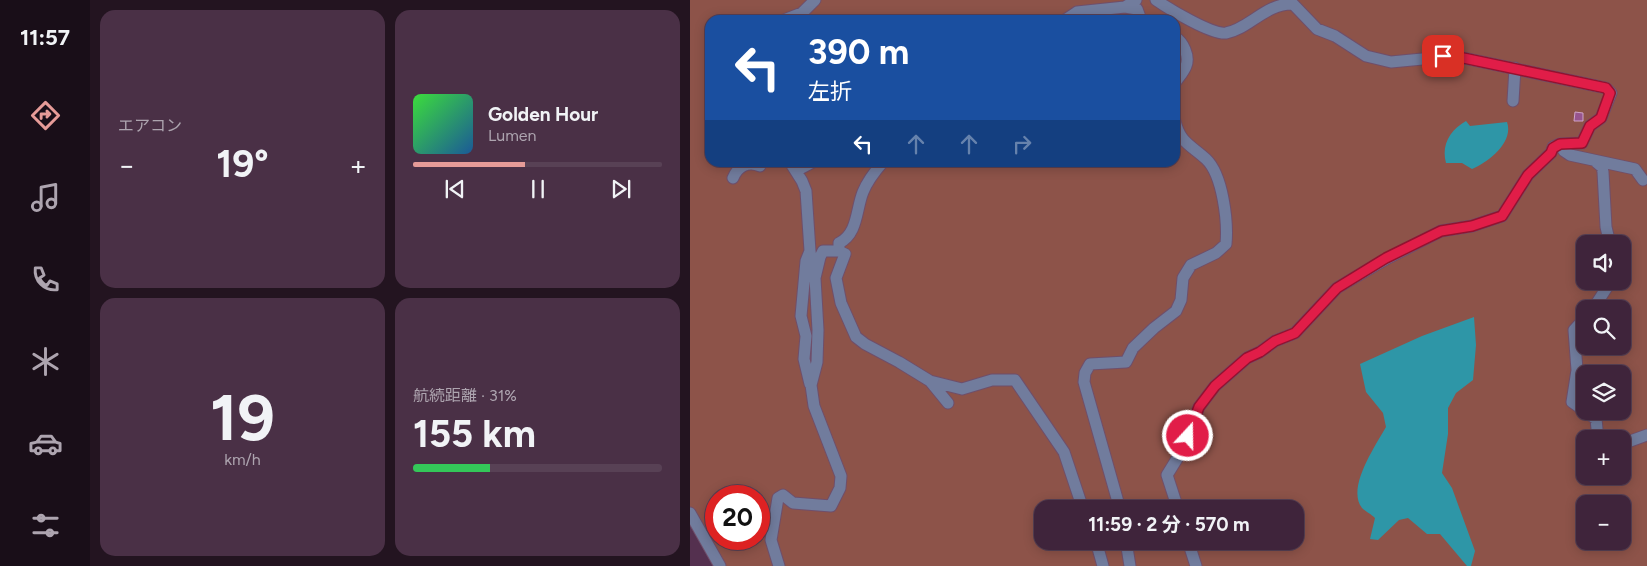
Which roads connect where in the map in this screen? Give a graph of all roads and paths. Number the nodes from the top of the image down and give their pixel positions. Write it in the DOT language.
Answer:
graph roads {
  1 [pos="815,0"];
  2 [pos="1136,0"];
  3 [pos="1156,0"];
  4 [pos="1125,7"];
  5 [pos="797,15"];
  6 [pos="1072,15"];
  7 [pos="1139,15"];
  8 [pos="1180,40"];
  9 [pos="1515,68"];
  10 [pos="1180,76"];
  11 [pos="1513,101"];
  12 [pos="1180,134"];
  13 [pos="1560,144"];
  14 [pos="1596,162"];
  15 [pos="1647,166"];
  16 [pos="746,167"];
  17 [pos="793,167"];
  18 [pos="879,167"];
  19 [pos="733,178"];
  20 [pos="1608,235"];
  21 [pos="810,251"];
  22 [pos="839,251"];
  23 [pos="815,278"];
  24 [pos="1576,328"];
  25 [pos="930,382"];
  26 [pos="811,385"];
  27 [pos="948,403"];
  28 [pos="1597,430"];
  29 [pos="1647,435"];
  30 [pos="1631,442"];
  31 [pos="1080,500"];
  32 [pos="1117,500"];
  33 [pos="1175,500"];
  34 [pos="690,513"];
  35 [pos="1099,550"];
  36 [pos="1127,550"];
  37 [pos="1191,550"];
  38 [pos="720,566"];
  39 [pos="779,566"];
  40 [pos="1103,566"];
  41 [pos="1130,566"];
  42 [pos="1196,566"];
  1 -- 5 [label="street"];
  2 -- 4 [label="street"];
  3 -- 9 [label="street"];
  4 -- 6 [label="street"];
  4 -- 7 [label="street"];
  8 -- 10 [label="street"];
  9 -- 11 [label="street"];
  9 -- 13 [label="street"];
  12 -- 32 [label="street"];
  13 -- 14 [label="street"];
  13 -- 33 [label="street"];
  14 -- 15 [label="street"];
  14 -- 20 [label="street"];
  16 -- 19 [label="street"];
  17 -- 21 [label="street"];
  18 -- 22 [label="street"];
  21 -- 23 [label="street"];
  21 -- 26 [label="street"];
  22 -- 23 [label="street"];
  22 -- 25 [label="street"];
  23 -- 26 [label="street"];
  24 -- 28 [label="street"];
  25 -- 27 [label="street"];
  25 -- 31 [label="street"];
  26 -- 39 [label="street"];
  29 -- 30 [label="street"];
  34 -- 38 [label="street"];
  35 -- 40 [label="street"];
  36 -- 41 [label="street"];
  37 -- 42 [label="street"];
}
